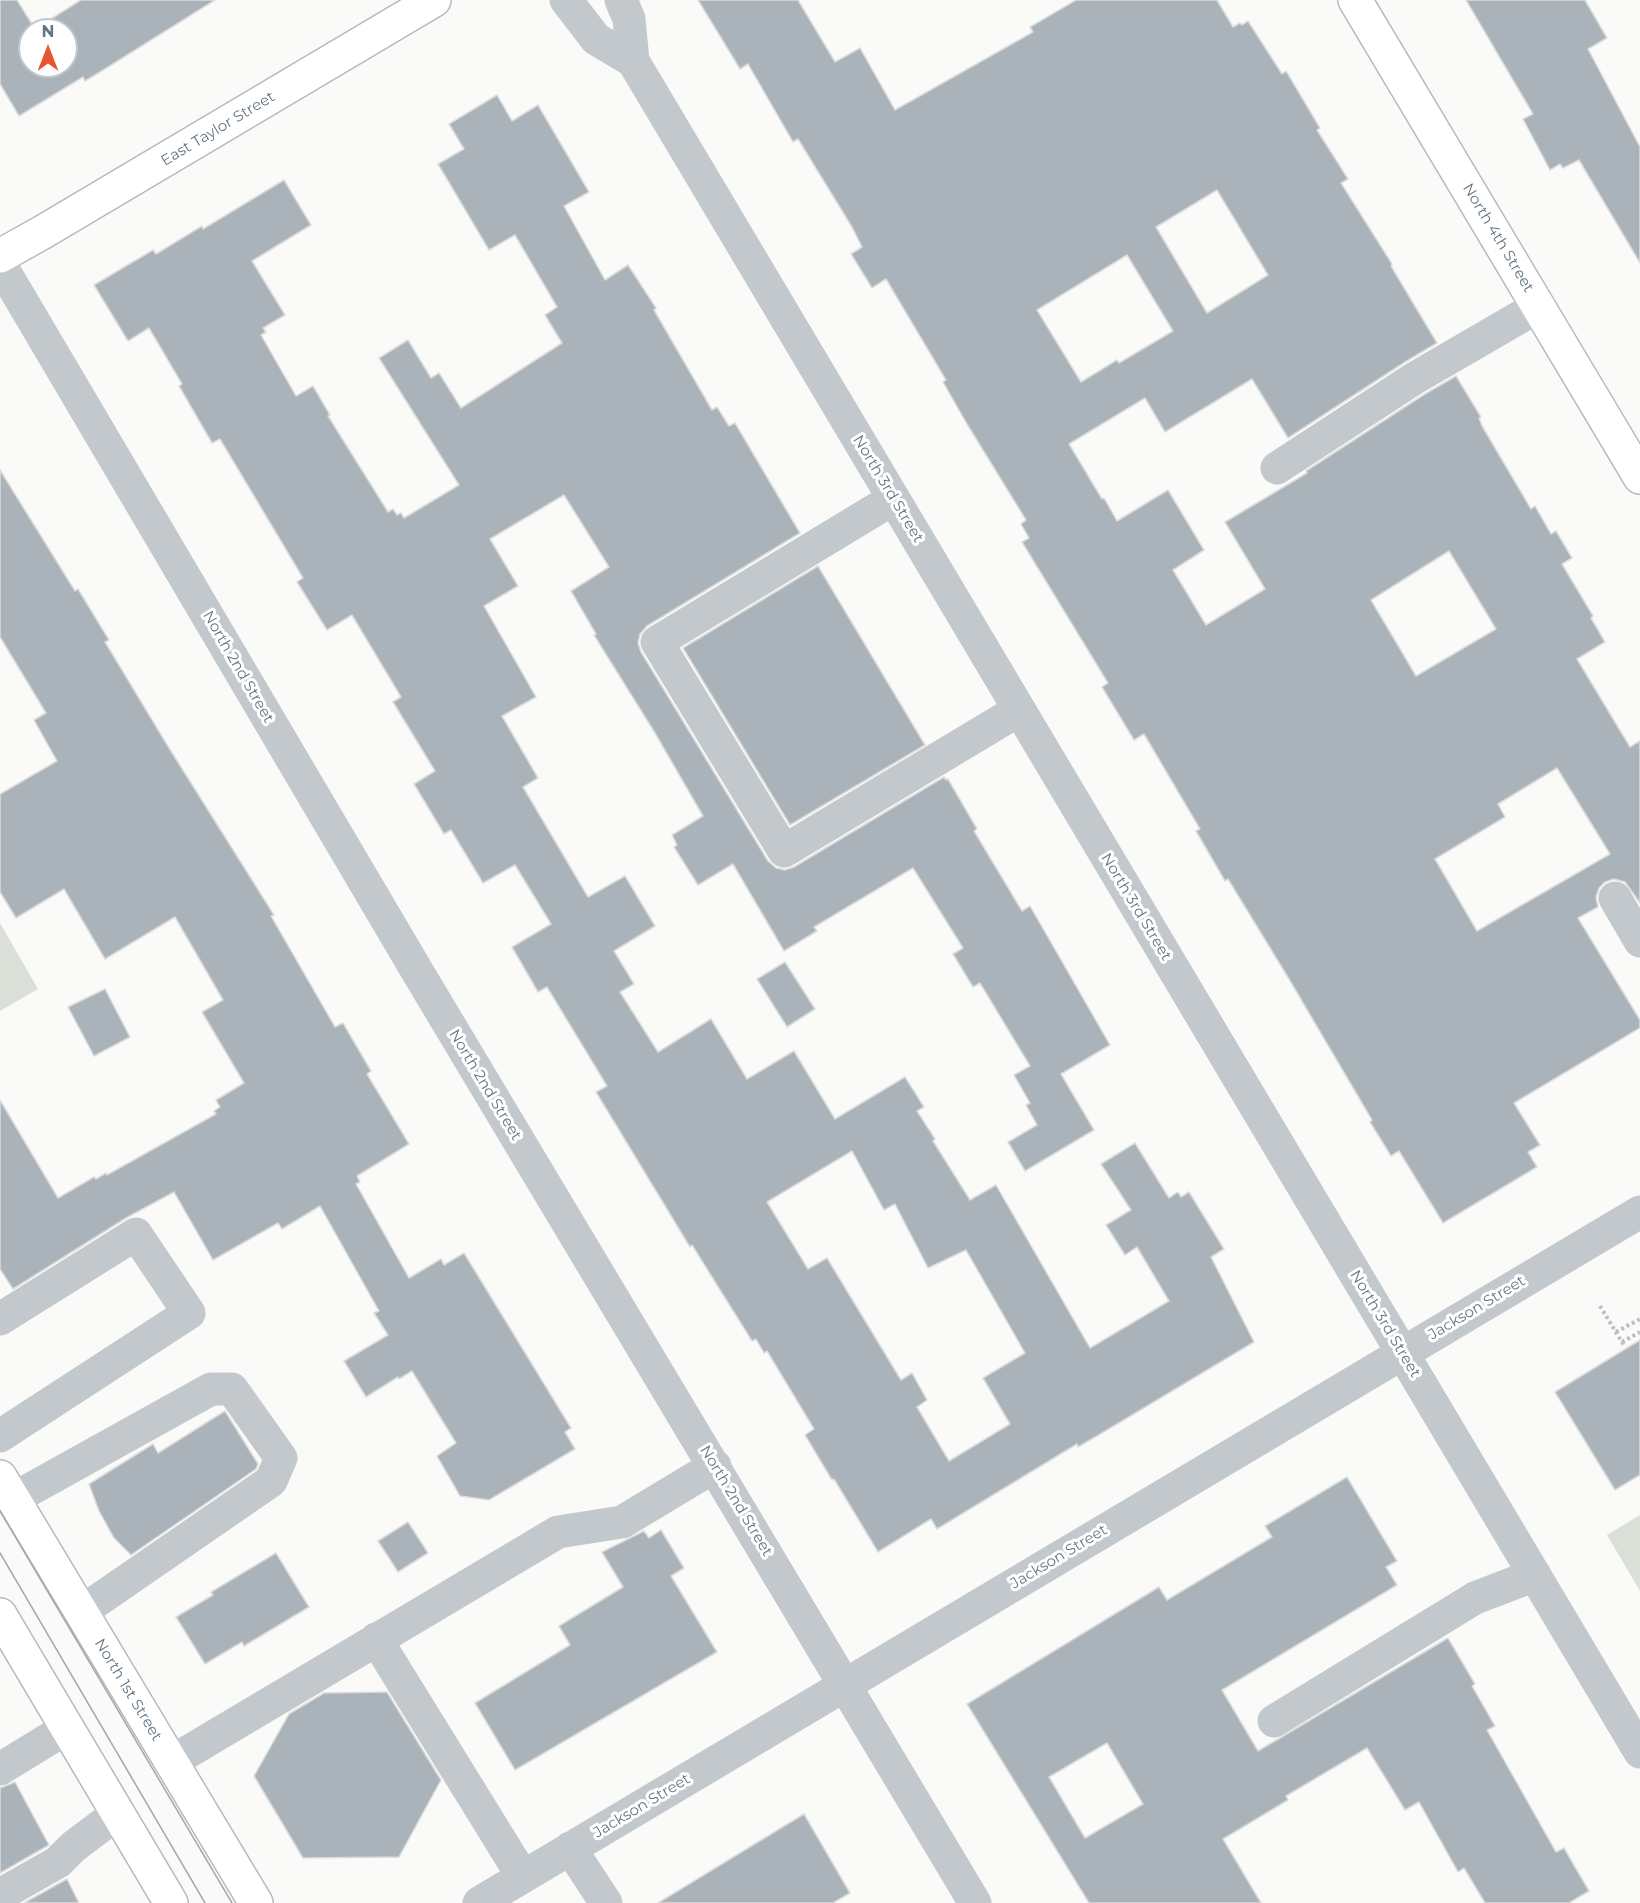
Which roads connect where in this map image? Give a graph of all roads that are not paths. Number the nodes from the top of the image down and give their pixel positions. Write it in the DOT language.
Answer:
graph roads {
  1 [pos="434,0"];
  2 [pos="566,0"];
  3 [pos="621,0"];
  4 [pos="1355,0"];
  5 [pos="633,61"];
  6 [pos="0,256"];
  7 [pos="0,264"];
  8 [pos="1539,306"];
  9 [pos="1277,468"];
  10 [pos="1640,477"];
  11 [pos="893,499"];
  12 [pos="1019,710"];
  13 [pos="1615,898"];
  14 [pos="1640,941"];
  15 [pos="1640,1212"];
  16 [pos="0,1319"];
  17 [pos="1401,1353"];
  18 [pos="0,1436"];
  19 [pos="715,1466"];
  20 [pos="7,1488"];
  21 [pos="1535,1575"];
  22 [pos="81,1612"];
  23 [pos="0,1615"];
  24 [pos="376,1639"];
  25 [pos="845,1685"];
  26 [pos="1274,1721"];
  27 [pos="67,1728"];
  28 [pos="1640,1752"];
  29 [pos="171,1762"];
  30 [pos="0,1769"];
  31 [pos="118,1813"];
  32 [pos="570,1848"];
  33 [pos="523,1877"];
  34 [pos="0,1895"];
  35 [pos="171,1903"];
  36 [pos="256,1903"];
  37 [pos="479,1903"];
  38 [pos="606,1903"];
  39 [pos="975,1903"];
  1 -- 6 [label="main road, East Taylor Street"];
  2 -- 5 [label="street, North 3rd Street"];
  3 -- 5 [label="street, North 3rd Street"];
  4 -- 8 [label="main road, North 4th Street"];
  5 -- 11 [label="street, North 3rd Street"];
  7 -- 19 [label="street, North 2nd Street"];
  8 -- 9 [label="street"];
  8 -- 10 [label="main road, North 4th Street"];
  11 -- 12 [label="street, North 3rd Street"];
  11 -- 12 [label="street"];
  12 -- 17 [label="street, North 3rd Street"];
  13 -- 14 [label="street"];
  15 -- 17 [label="street, Jackson Street"];
  16 -- 18 [label="street"];
  17 -- 21 [label="street, North 3rd Street"];
  17 -- 25 [label="street, Jackson Street"];
  19 -- 24 [label="street"];
  19 -- 25 [label="street, North 2nd Street"];
  20 -- 22 [label="main road, North 1st Street"];
  20 -- 22 [label="street"];
  21 -- 26 [label="street"];
  21 -- 28 [label="street, North 3rd Street"];
  22 -- 29 [label="main road, North 1st Street"];
  23 -- 27 [label="main road"];
  24 -- 29 [label="street"];
  24 -- 33 [label="street"];
  25 -- 32 [label="street, Jackson Street"];
  25 -- 39 [label="street, North 2nd Street"];
  27 -- 30 [label="street"];
  27 -- 31 [label="main road"];
  29 -- 36 [label="main road, North 1st Street"];
  31 -- 34 [label="street"];
  31 -- 35 [label="main road"];
  32 -- 33 [label="street, Jackson Street"];
  32 -- 38 [label="street"];
  33 -- 37 [label="street, Jackson Street"];
}
